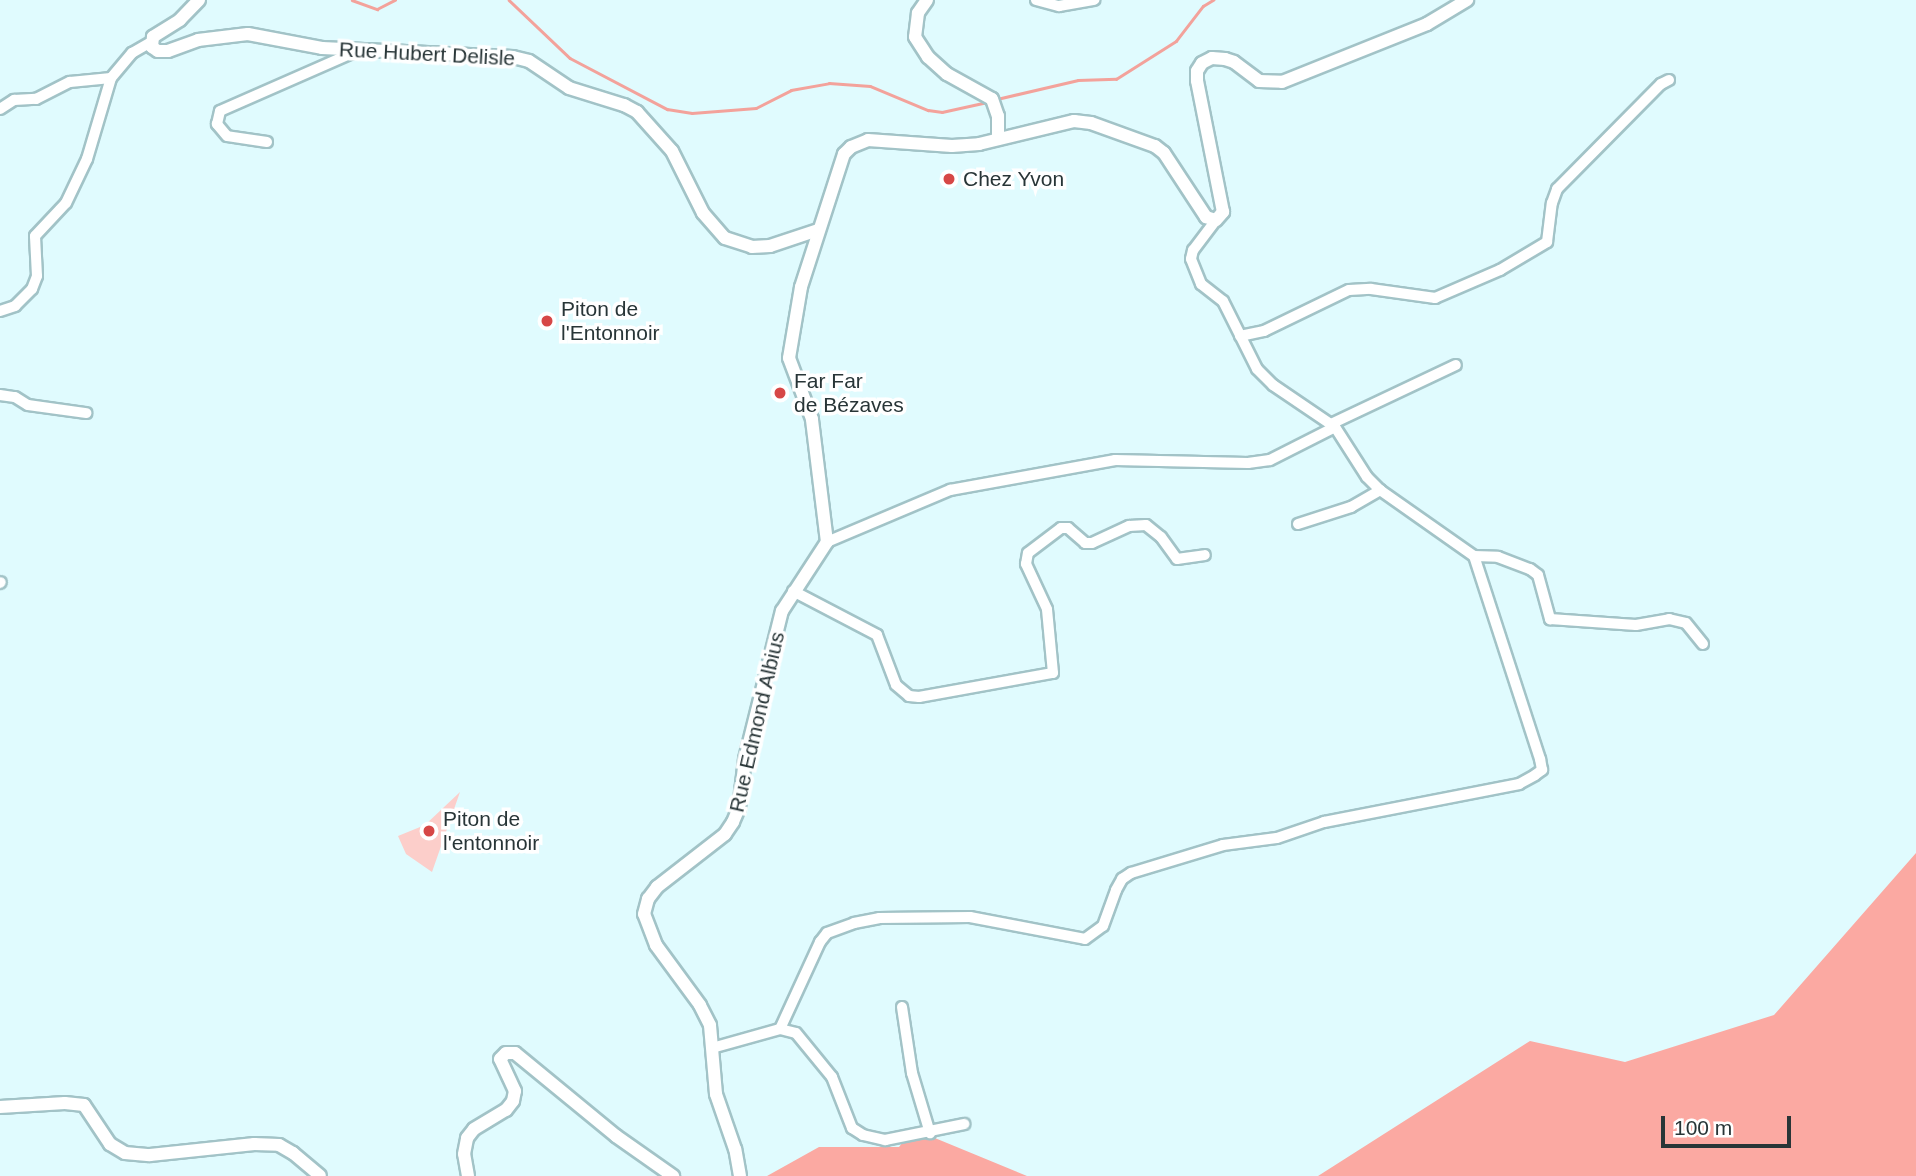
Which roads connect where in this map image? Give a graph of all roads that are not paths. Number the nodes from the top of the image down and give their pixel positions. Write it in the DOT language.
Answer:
graph roads {
  1 [pos="199,0"];
  2 [pos="927,0"];
  3 [pos="1036,0"];
  4 [pos="1094,0"];
  5 [pos="1467,0"];
  6 [pos="151,43"];
  7 [pos="357,51"];
  8 [pos="111,78"];
  9 [pos="1669,80"];
  10 [pos="0,109"];
  11 [pos="998,134"];
  12 [pos="267,142"];
  13 [pos="1216,220"];
  14 [pos="818,230"];
  15 [pos="0,311"];
  16 [pos="1240,336"];
  17 [pos="1456,365"];
  18 [pos="0,395"];
  19 [pos="86,413"];
  20 [pos="1333,426"];
  21 [pos="1380,490"];
  22 [pos="1298,524"];
  23 [pos="827,542"];
  24 [pos="1205,555"];
  25 [pos="1474,556"];
  26 [pos="793,592"];
  27 [pos="1703,644"];
  28 [pos="902,1007"];
  29 [pos="780,1029"];
  30 [pos="712,1048"];
  31 [pos="0,1107"];
  32 [pos="964,1124"];
  33 [pos="930,1133"];
  34 [pos="320,1176"];
  35 [pos="468,1176"];
  36 [pos="673,1176"];
  37 [pos="740,1176"];
  1 -- 6 [label="main road"];
  2 -- 11 [label="main road"];
  3 -- 4 [label="street"];
  5 -- 13 [label="main road"];
  6 -- 7 [label="main road, Rue Hubert Delisle"];
  6 -- 8 [label="street"];
  7 -- 12 [label="street"];
  7 -- 14 [label="main road, Rue Hubert Delisle"];
  8 -- 10 [label="street"];
  8 -- 15 [label="street"];
  9 -- 16 [label="street"];
  11 -- 13 [label="main road"];
  11 -- 14 [label="main road"];
  13 -- 16 [label="street"];
  14 -- 23 [label="main road"];
  16 -- 20 [label="street"];
  17 -- 20 [label="street"];
  18 -- 19 [label="street"];
  20 -- 21 [label="street"];
  20 -- 23 [label="street"];
  21 -- 22 [label="street"];
  21 -- 25 [label="street"];
  23 -- 26 [label="main road, Rue Edmond Albius"];
  24 -- 26 [label="street"];
  25 -- 27 [label="street"];
  25 -- 29 [label="street"];
  26 -- 30 [label="main road, Rue Edmond Albius"];
  28 -- 33 [label="street"];
  29 -- 30 [label="street"];
  29 -- 33 [label="street"];
  30 -- 37 [label="main road, Rue Edmond Albius"];
  31 -- 34 [label="main road"];
  32 -- 33 [label="street"];
  35 -- 36 [label="main road"];
}
